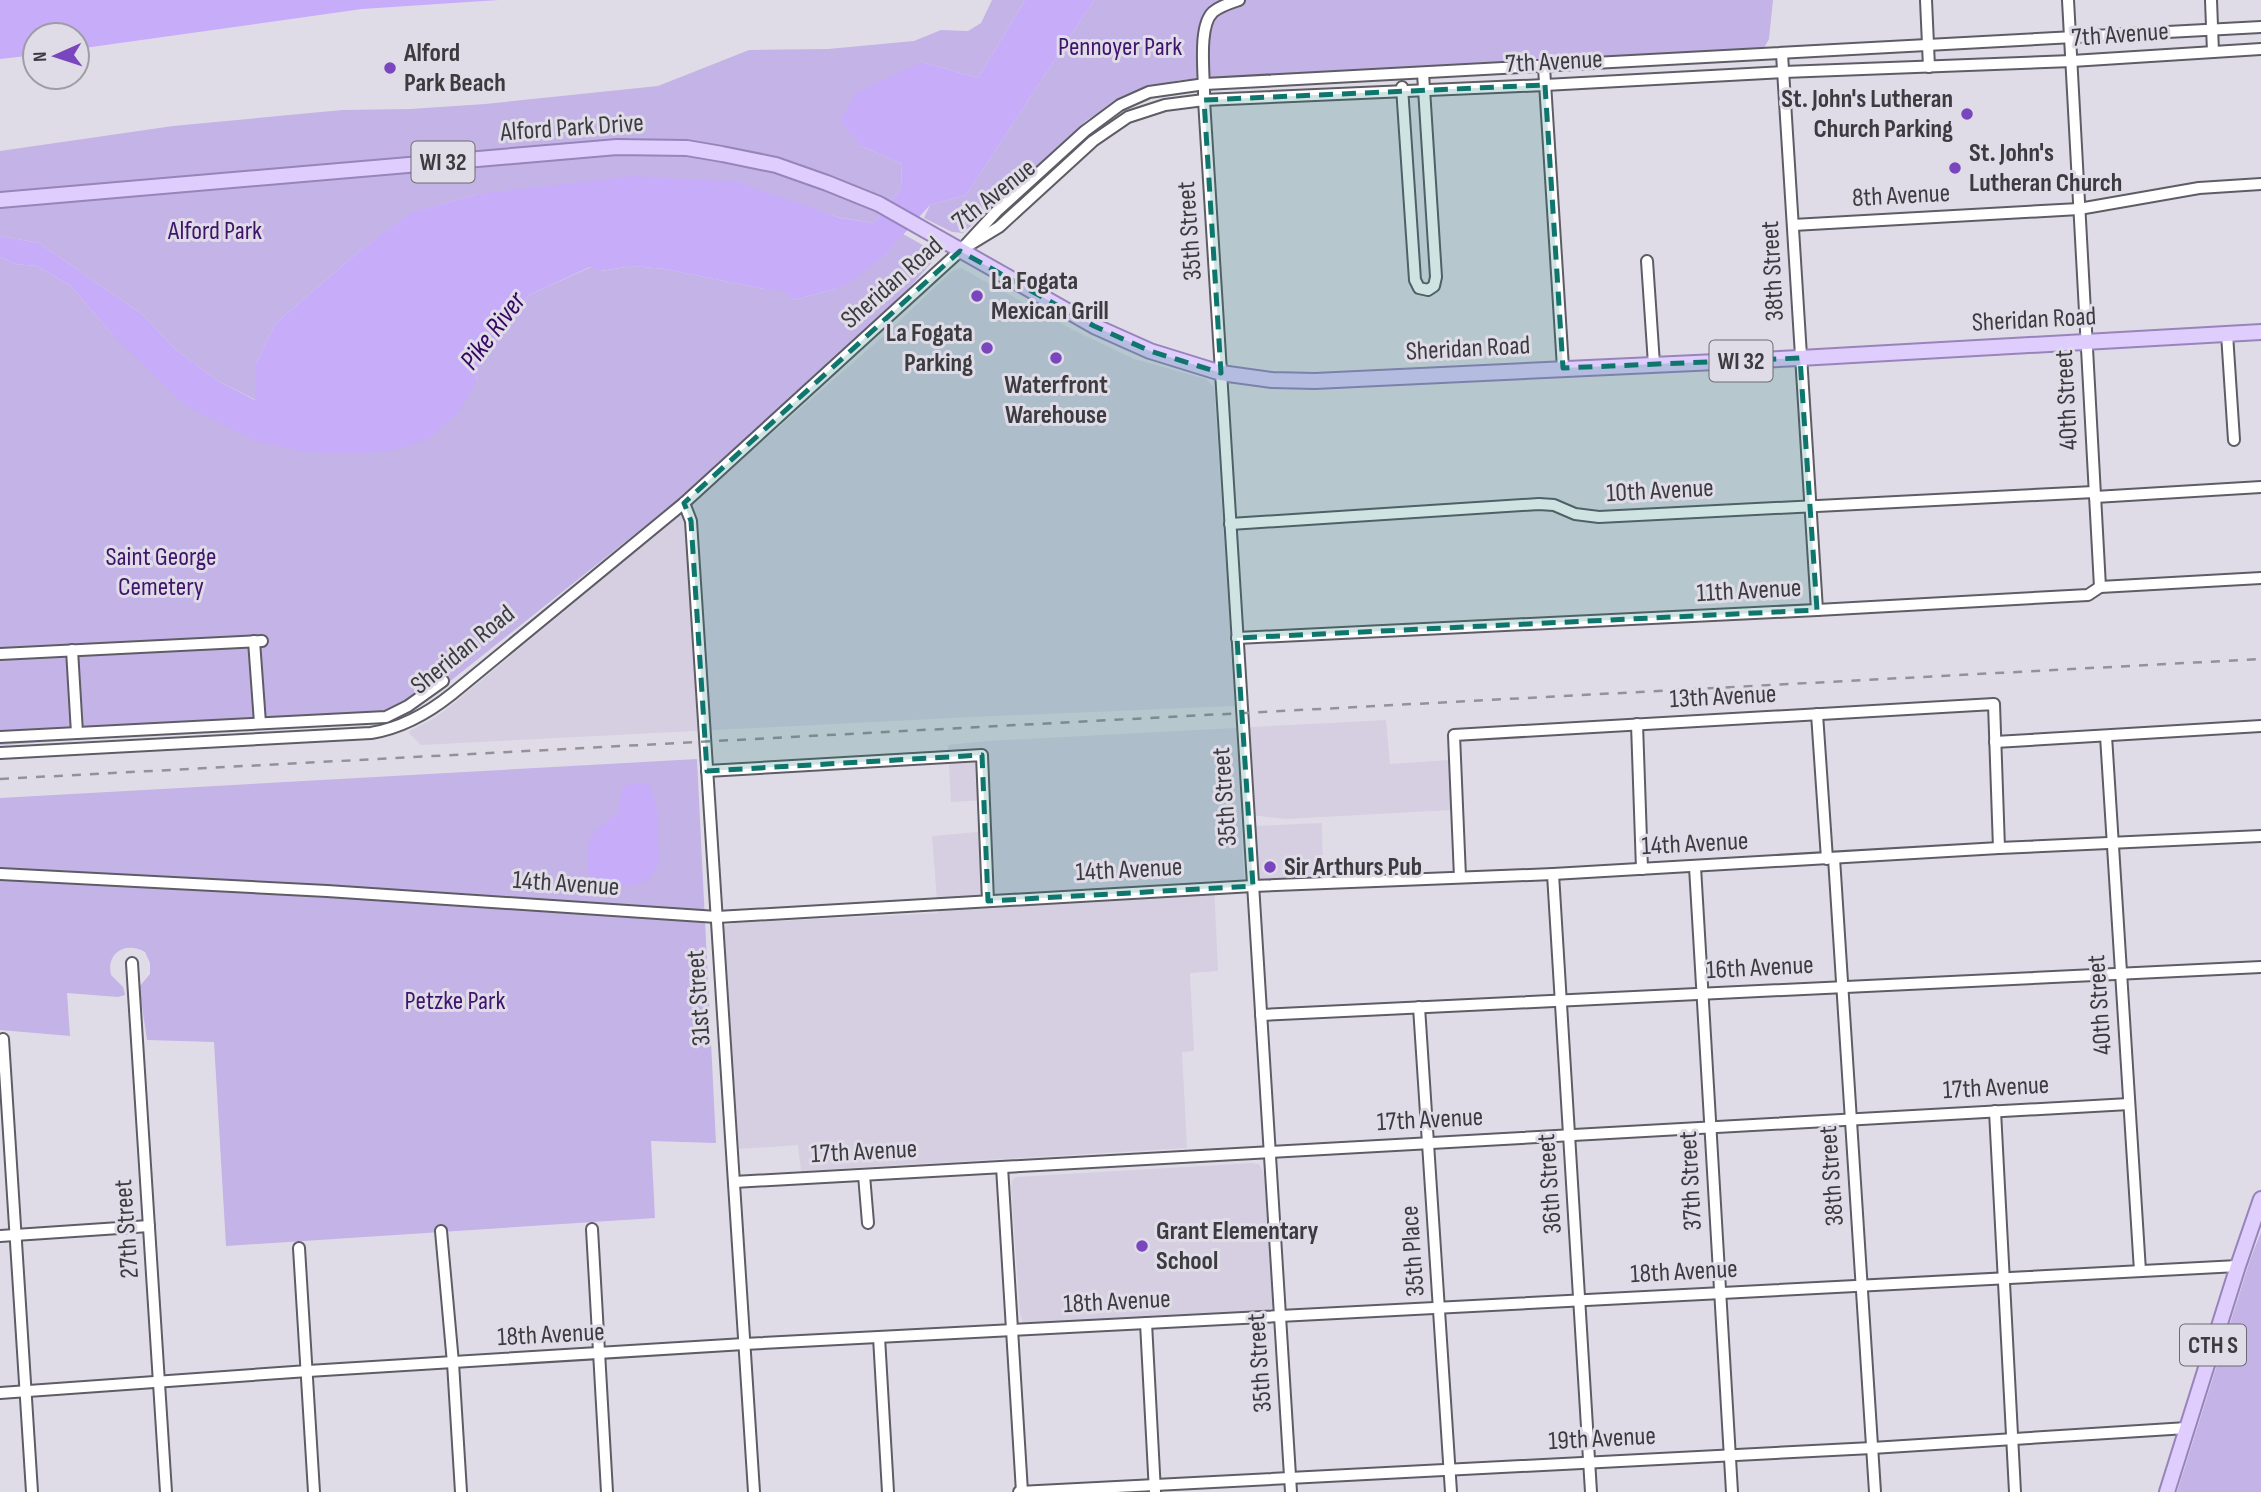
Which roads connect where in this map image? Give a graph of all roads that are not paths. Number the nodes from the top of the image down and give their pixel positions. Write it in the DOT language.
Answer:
graph roads {
  1 [pos="1239,0"];
  2 [pos="1926,0"];
  3 [pos="2068,0"];
  4 [pos="2211,0"];
  5 [pos="2261,27"];
  6 [pos="2212,29"];
  7 [pos="2071,37"];
  8 [pos="1928,46"];
  9 [pos="2261,49"];
  10 [pos="2213,52"];
  11 [pos="1782,54"];
  12 [pos="2072,61"];
  13 [pos="1544,66"];
  14 [pos="1929,67"];
  15 [pos="1423,72"];
  16 [pos="1784,72"];
  17 [pos="1402,74"];
  18 [pos="1205,83"];
  19 [pos="1545,85"];
  20 [pos="1424,90"];
  21 [pos="1402,91"];
  22 [pos="1204,100"];
  23 [pos="2261,184"];
  24 [pos="0,200"];
  25 [pos="2079,209"];
  26 [pos="1793,225"];
  27 [pos="960,251"];
  28 [pos="1647,261"];
  29 [pos="2261,332"];
  30 [pos="2227,334"];
  31 [pos="2087,341"];
  32 [pos="1800,358"];
  33 [pos="1654,364"];
  34 [pos="1563,368"];
  35 [pos="1221,373"];
  36 [pos="2234,440"];
  37 [pos="2261,487"];
  38 [pos="2094,494"];
  39 [pos="684,503"];
  40 [pos="1811,506"];
  41 [pos="1230,524"];
  42 [pos="2261,578"];
  43 [pos="2100,587"];
  44 [pos="1817,610"];
  45 [pos="1237,638"];
  46 [pos="72,650"];
  47 [pos="0,654"];
  48 [pos="443,681"];
  49 [pos="1817,714"];
  50 [pos="260,723"];
  51 [pos="1637,724"];
  52 [pos="2261,726"];
  53 [pos="77,733"];
  54 [pos="2106,736"];
  55 [pos="0,737"];
  56 [pos="1995,742"];
  57 [pos="0,753"];
  58 [pos="707,771"];
  59 [pos="2261,836"];
  60 [pos="2113,843"];
  61 [pos="1999,848"];
  62 [pos="1831,858"];
  63 [pos="1695,867"];
  64 [pos="1642,870"];
  65 [pos="0,874"];
  66 [pos="1553,874"];
  67 [pos="1460,877"];
  68 [pos="1253,886"];
  69 [pos="988,901"];
  70 [pos="717,917"];
  71 [pos="132,963"];
  72 [pos="2261,967"];
  73 [pos="2121,974"];
  74 [pos="1842,987"];
  75 [pos="1703,994"];
  76 [pos="1561,1000"];
  77 [pos="1419,1007"];
  78 [pos="1261,1014"];
  79 [pos="3,1040"];
  80 [pos="2129,1104"];
  81 [pos="1996,1111"];
  82 [pos="1851,1119"];
  83 [pos="1710,1127"];
  84 [pos="1569,1135"];
  85 [pos="1429,1143"];
  86 [pos="1270,1152"];
  87 [pos="1002,1167"];
  88 [pos="864,1175"];
  89 [pos="734,1182"];
  90 [pos="2261,1199"];
  91 [pos="868,1223"];
  92 [pos="149,1226"];
  93 [pos="592,1229"];
  94 [pos="441,1231"];
  95 [pos="16,1235"];
  96 [pos="0,1236"];
  97 [pos="299,1248"];
  98 [pos="2238,1266"];
  99 [pos="2140,1271"];
  100 [pos="2004,1278"];
  101 [pos="1862,1286"];
  102 [pos="1720,1293"];
  103 [pos="1580,1300"];
  104 [pos="1439,1308"];
  105 [pos="1280,1316"];
  106 [pos="1146,1323"];
  107 [pos="1012,1330"];
  108 [pos="879,1337"];
  109 [pos="744,1344"];
  110 [pos="599,1355"];
  111 [pos="453,1363"];
  112 [pos="307,1371"];
  113 [pos="160,1381"];
  114 [pos="26,1391"];
  115 [pos="0,1393"];
  116 [pos="2187,1428"];
  117 [pos="2013,1439"];
  118 [pos="1872,1448"];
  119 [pos="1730,1456"];
  120 [pos="1589,1463"];
  121 [pos="1450,1470"];
  122 [pos="1290,1478"];
  123 [pos="1155,1489"];
  124 [pos="32,1492"];
  125 [pos="166,1492"];
  126 [pos="314,1492"];
  127 [pos="461,1492"];
  128 [pos="607,1492"];
  129 [pos="754,1492"];
  130 [pos="888,1492"];
  131 [pos="1021,1492"];
  132 [pos="1291,1492"];
  133 [pos="1451,1492"];
  134 [pos="1591,1492"];
  135 [pos="1732,1492"];
  136 [pos="1875,1492"];
  137 [pos="2015,1492"];
  138 [pos="2167,1492"];
  1 -- 18 [label="street, 35th Street"];
  2 -- 8 [label="street"];
  3 -- 7 [label="street, 40th Street"];
  4 -- 6 [label="street"];
  5 -- 6 [label="street, 7th Avenue"];
  6 -- 7 [label="street, 7th Avenue"];
  6 -- 10 [label="street"];
  7 -- 8 [label="street, 7th Avenue"];
  7 -- 12 [label="street, 40th Street"];
  8 -- 11 [label="street, 7th Avenue"];
  8 -- 14 [label="street"];
  9 -- 10 [label="street, 7th Avenue"];
  10 -- 12 [label="street, 7th Avenue"];
  11 -- 13 [label="street, 7th Avenue"];
  11 -- 16 [label="street, 38th Street"];
  12 -- 14 [label="street, 7th Avenue"];
  12 -- 25 [label="street, 40th Street"];
  13 -- 15 [label="street, 7th Avenue"];
  13 -- 19 [label="street"];
  14 -- 16 [label="street, 7th Avenue"];
  15 -- 17 [label="street, 7th Avenue"];
  15 -- 20 [label="street"];
  16 -- 19 [label="street, 7th Avenue"];
  16 -- 26 [label="street, 38th Street"];
  17 -- 18 [label="street, 7th Avenue"];
  17 -- 21 [label="street"];
  18 -- 22 [label="street, 35th Street"];
  18 -- 27 [label="street, 7th Avenue"];
  19 -- 20 [label="street, 7th Avenue"];
  19 -- 34 [label="street"];
  20 -- 21 [label="street, 7th Avenue"];
  20 -- 21 [label="street"];
  21 -- 22 [label="street, 7th Avenue"];
  22 -- 27 [label="street, 7th Avenue"];
  22 -- 35 [label="street, 35th Street"];
  23 -- 25 [label="street, 8th Avenue"];
  24 -- 27 [label="main road, Alford Park Drive / WI 32"];
  25 -- 26 [label="street, 8th Avenue"];
  25 -- 31 [label="street, 40th Street"];
  26 -- 32 [label="street, 38th Street"];
  27 -- 35 [label="main road, Sheridan Road / WI 32"];
  27 -- 39 [label="street, Sheridan Road"];
  28 -- 33 [label="street"];
  29 -- 30 [label="main road, Sheridan Road / WI 32"];
  30 -- 31 [label="main road, Sheridan Road / WI 32"];
  30 -- 36 [label="street"];
  31 -- 32 [label="main road, Sheridan Road / WI 32"];
  31 -- 38 [label="street, 40th Street"];
  32 -- 33 [label="main road, Sheridan Road / WI 32"];
  32 -- 40 [label="street, 38th Street"];
  33 -- 34 [label="main road, Sheridan Road / WI 32"];
  34 -- 35 [label="main road, Sheridan Road / WI 32"];
  35 -- 41 [label="street, 35th Street"];
  37 -- 38 [label="street, 10th Avenue"];
  38 -- 40 [label="street, 10th Avenue"];
  38 -- 43 [label="street, 40th Street"];
  39 -- 57 [label="street, Sheridan Road"];
  39 -- 58 [label="street, 31st Street"];
  40 -- 41 [label="street, 10th Avenue"];
  40 -- 44 [label="street, 38th Street"];
  41 -- 45 [label="street, 35th Street"];
  42 -- 43 [label="street, 11th Avenue"];
  43 -- 44 [label="street, 11th Avenue"];
  44 -- 45 [label="street, 11th Avenue"];
  45 -- 68 [label="street, 35th Street"];
  46 -- 47 [label="street"];
  46 -- 50 [label="street"];
  46 -- 53 [label="street"];
  48 -- 50 [label="street"];
  49 -- 51 [label="street, 13th Avenue"];
  49 -- 56 [label="street, 13th Avenue"];
  49 -- 62 [label="street, 38th Street"];
  50 -- 53 [label="street"];
  51 -- 64 [label="street"];
  51 -- 67 [label="street, 13th Avenue"];
  52 -- 54 [label="street"];
  53 -- 55 [label="street"];
  54 -- 56 [label="street"];
  54 -- 60 [label="street, 40th Street"];
  56 -- 61 [label="street"];
  58 -- 69 [label="street"];
  58 -- 70 [label="street, 31st Street"];
  59 -- 60 [label="street, 14th Avenue"];
  60 -- 61 [label="street, 14th Avenue"];
  60 -- 73 [label="street, 40th Street"];
  61 -- 62 [label="street, 14th Avenue"];
  62 -- 63 [label="street, 14th Avenue"];
  62 -- 74 [label="street, 38th Street"];
  63 -- 64 [label="street, 14th Avenue"];
  63 -- 75 [label="street, 37th Street"];
  64 -- 66 [label="street, 14th Avenue"];
  65 -- 70 [label="street, 14th Avenue"];
  66 -- 67 [label="street, 14th Avenue"];
  66 -- 76 [label="street, 36th Street"];
  67 -- 68 [label="street, 14th Avenue"];
  68 -- 69 [label="street, 14th Avenue"];
  68 -- 78 [label="street, 35th Street"];
  69 -- 70 [label="street, 14th Avenue"];
  70 -- 89 [label="street, 31st Street"];
  71 -- 92 [label="street, 27th Street"];
  72 -- 73 [label="street, 16th Avenue"];
  73 -- 74 [label="street, 16th Avenue"];
  73 -- 80 [label="street, 40th Street"];
  74 -- 75 [label="street, 16th Avenue"];
  74 -- 82 [label="street, 38th Street"];
  75 -- 76 [label="street, 16th Avenue"];
  75 -- 83 [label="street, 37th Street"];
  76 -- 77 [label="street, 16th Avenue"];
  76 -- 84 [label="street, 36th Street"];
  77 -- 78 [label="street, 16th Avenue"];
  77 -- 85 [label="street, 35th Place"];
  78 -- 86 [label="street, 35th Street"];
  79 -- 95 [label="street"];
  80 -- 81 [label="street, 17th Avenue"];
  80 -- 99 [label="street, 40th Street"];
  81 -- 82 [label="street, 17th Avenue"];
  81 -- 100 [label="street"];
  82 -- 83 [label="street, 17th Avenue"];
  82 -- 101 [label="street, 38th Street"];
  83 -- 84 [label="street, 17th Avenue"];
  83 -- 102 [label="street, 37th Street"];
  84 -- 85 [label="street, 17th Avenue"];
  84 -- 103 [label="street, 36th Street"];
  85 -- 86 [label="street, 17th Avenue"];
  85 -- 104 [label="street, 35th Place"];
  86 -- 87 [label="street, 17th Avenue"];
  86 -- 105 [label="street, 35th Street"];
  87 -- 88 [label="street, 17th Avenue"];
  87 -- 107 [label="street"];
  88 -- 89 [label="street, 17th Avenue"];
  88 -- 91 [label="street"];
  89 -- 109 [label="street, 31st Street"];
  90 -- 98 [label="main road, CTH S"];
  92 -- 95 [label="street"];
  92 -- 113 [label="street, 27th Street"];
  93 -- 110 [label="street"];
  94 -- 111 [label="street"];
  95 -- 96 [label="street"];
  95 -- 114 [label="street"];
  97 -- 112 [label="street"];
  98 -- 99 [label="street, 18th Avenue"];
  98 -- 116 [label="main road, CTH S"];
  99 -- 100 [label="street, 18th Avenue"];
  100 -- 101 [label="street, 18th Avenue"];
  100 -- 117 [label="street"];
  101 -- 102 [label="street, 18th Avenue"];
  101 -- 118 [label="street, 38th Street"];
  102 -- 103 [label="street, 18th Avenue"];
  102 -- 119 [label="street, 37th Street"];
  103 -- 104 [label="street, 18th Avenue"];
  103 -- 120 [label="street, 36th Street"];
  104 -- 105 [label="street, 18th Avenue"];
  104 -- 121 [label="street, 35th Place"];
  105 -- 106 [label="street, 18th Avenue"];
  105 -- 122 [label="street, 35th Street"];
  106 -- 107 [label="street, 18th Avenue"];
  106 -- 123 [label="street"];
  107 -- 108 [label="street, 18th Avenue"];
  107 -- 131 [label="street"];
  108 -- 109 [label="street, 18th Avenue"];
  108 -- 130 [label="street"];
  109 -- 110 [label="street, 18th Avenue"];
  109 -- 129 [label="street, 31st Street"];
  110 -- 111 [label="street, 18th Avenue"];
  110 -- 128 [label="street"];
  111 -- 112 [label="street, 18th Avenue"];
  111 -- 127 [label="street"];
  112 -- 113 [label="street, 18th Avenue"];
  112 -- 126 [label="street"];
  113 -- 114 [label="street, 18th Avenue"];
  113 -- 125 [label="street, 27th Street"];
  114 -- 115 [label="street, 18th Avenue"];
  114 -- 124 [label="street"];
  116 -- 117 [label="street, 19th Avenue"];
  116 -- 138 [label="main road, CTH S"];
  117 -- 118 [label="street, 19th Avenue"];
  117 -- 137 [label="street"];
  118 -- 119 [label="street, 19th Avenue"];
  118 -- 136 [label="street, 38th Street"];
  119 -- 120 [label="street, 19th Avenue"];
  119 -- 135 [label="street, 37th Street"];
  120 -- 121 [label="street, 19th Avenue"];
  120 -- 134 [label="street, 36th Street"];
  121 -- 122 [label="street, 19th Avenue"];
  121 -- 133 [label="street, 35th Place"];
  122 -- 123 [label="street, 19th Avenue"];
  122 -- 132 [label="street, 35th Street"];
  123 -- 131 [label="street, 19th Avenue"];
}
